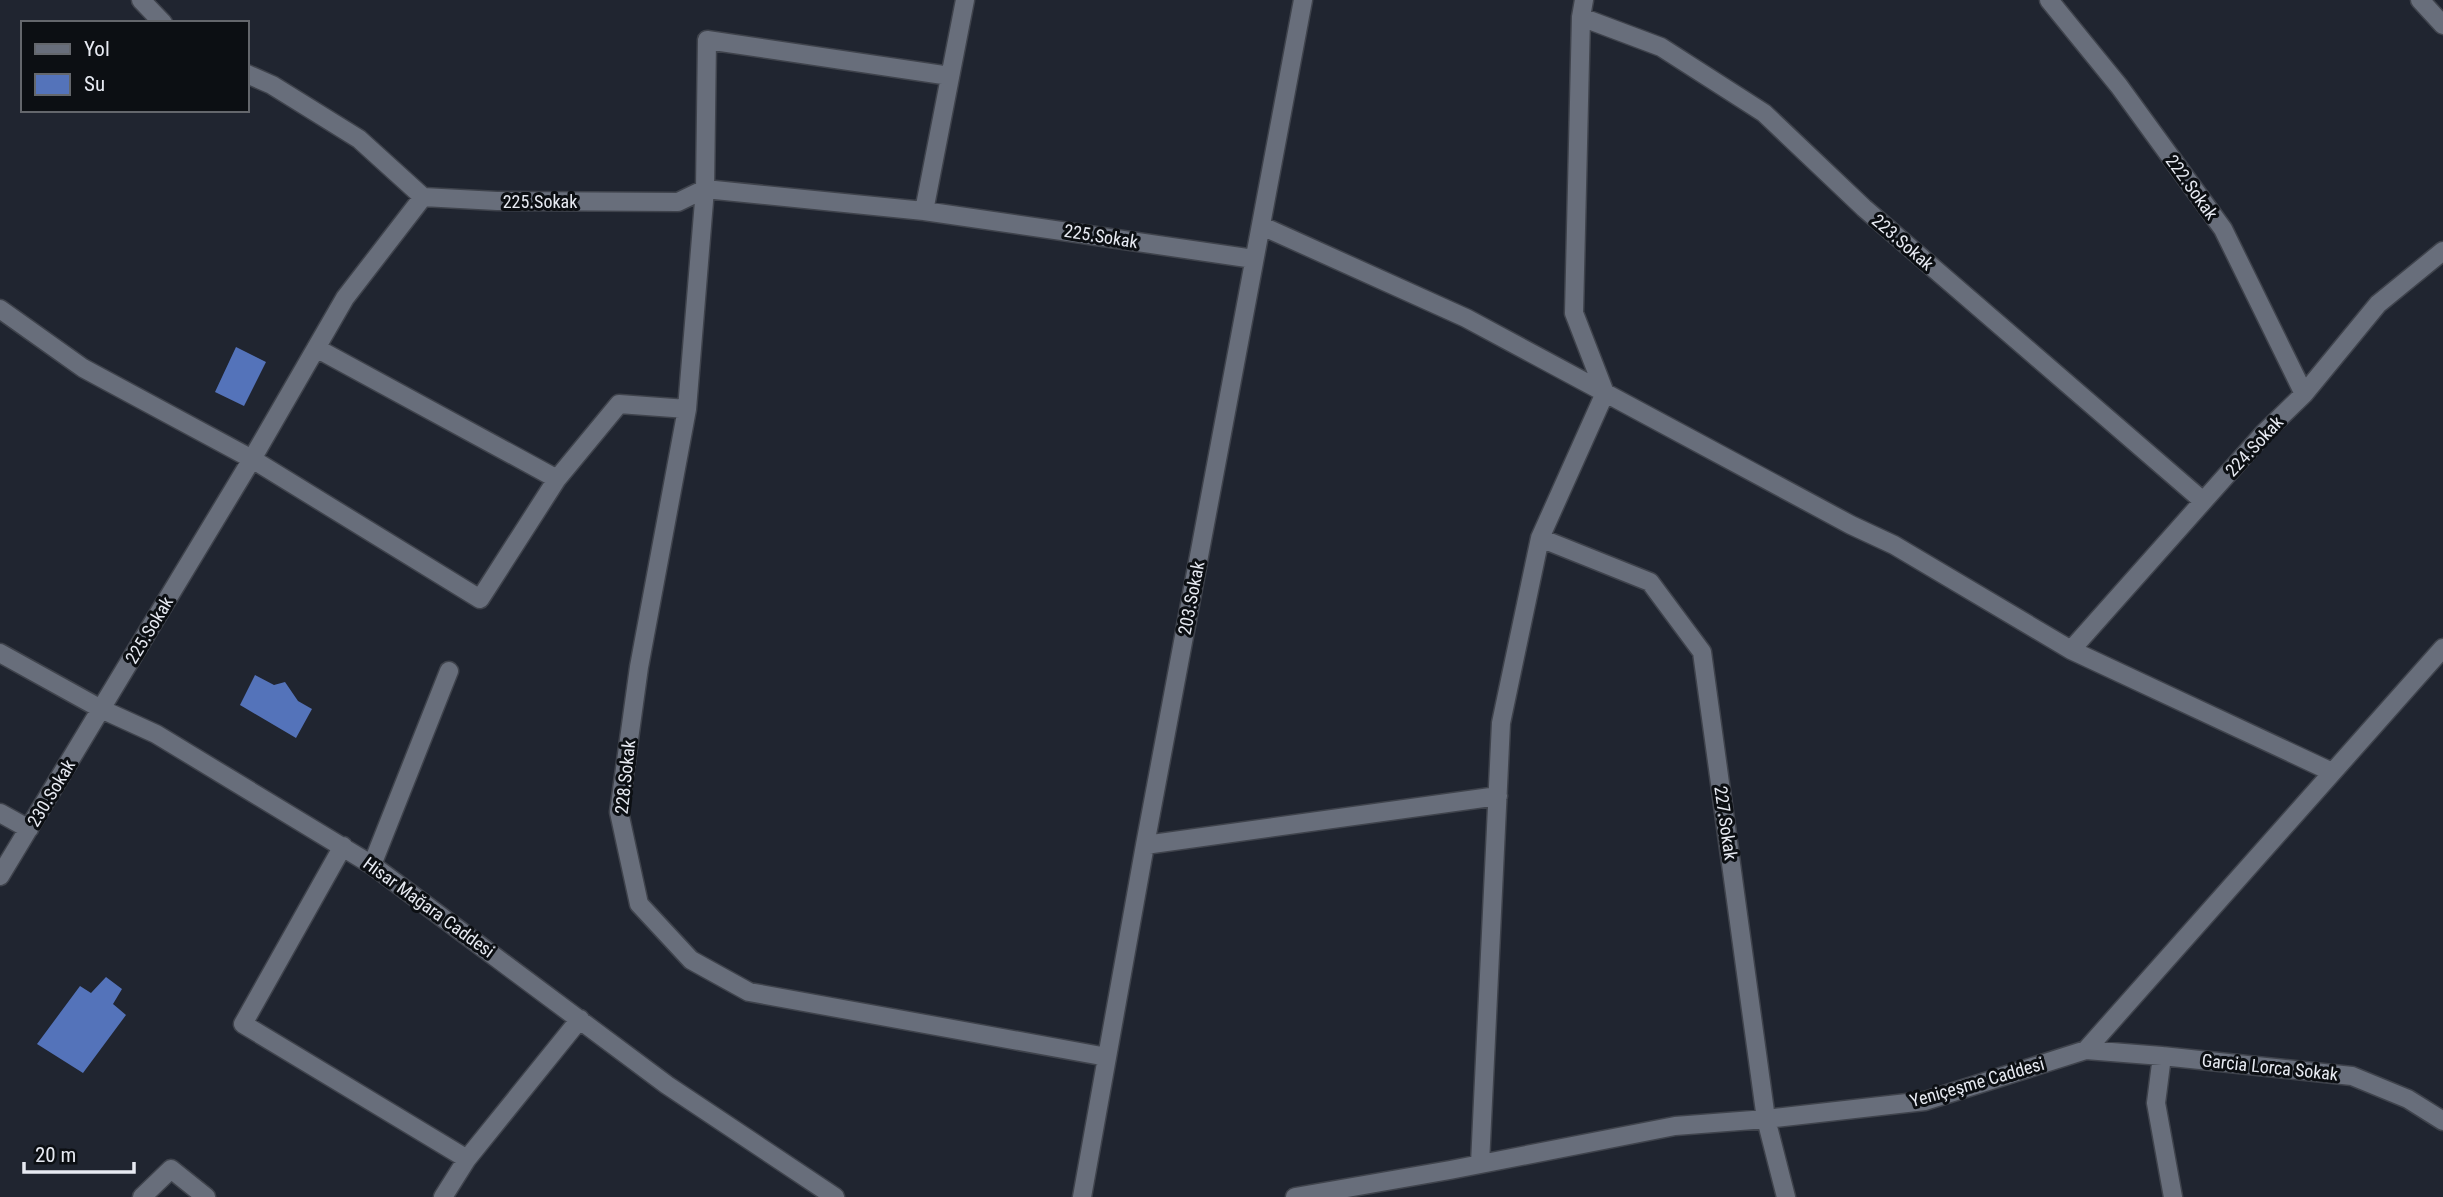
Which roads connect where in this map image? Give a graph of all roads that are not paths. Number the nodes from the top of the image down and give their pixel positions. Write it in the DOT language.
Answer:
graph roads {
  1 [pos="141,0"];
  2 [pos="965,0"];
  3 [pos="1303,0"];
  4 [pos="2049,0"];
  5 [pos="2420,0"];
  6 [pos="1582,9"];
  7 [pos="161,21"];
  8 [pos="2443,25"];
  9 [pos="248,74"];
  10 [pos="950,76"];
  11 [pos="705,189"];
  12 [pos="423,197"];
  13 [pos="924,211"];
  14 [pos="1262,226"];
  15 [pos="2443,251"];
  16 [pos="1254,259"];
  17 [pos="0,309"];
  18 [pos="316,348"];
  19 [pos="1605,393"];
  20 [pos="2304,394"];
  21 [pos="687,409"];
  22 [pos="252,459"];
  23 [pos="557,479"];
  24 [pos="2203,501"];
  25 [pos="1539,538"];
  26 [pos="2443,648"];
  27 [pos="2071,650"];
  28 [pos="0,653"];
  29 [pos="449,671"];
  30 [pos="102,709"];
  31 [pos="2332,772"];
  32 [pos="1498,796"];
  33 [pos="0,813"];
  34 [pos="29,828"];
  35 [pos="1145,845"];
  36 [pos="343,846"];
  37 [pos="372,865"];
  38 [pos="0,876"];
  39 [pos="580,1019"];
  40 [pos="2086,1051"];
  41 [pos="2162,1055"];
  42 [pos="1107,1058"];
  43 [pos="1766,1119"];
  44 [pos="2443,1121"];
  45 [pos="467,1159"];
  46 [pos="1480,1164"];
  47 [pos="142,1197"];
  48 [pos="206,1197"];
  49 [pos="443,1197"];
  50 [pos="835,1197"];
  51 [pos="1082,1197"];
  52 [pos="1295,1197"];
  53 [pos="1786,1197"];
  54 [pos="2173,1197"];
  1 -- 7 [label="street"];
  2 -- 10 [label="street"];
  3 -- 14 [label="street, 203.Sokak"];
  4 -- 20 [label="street, 222.Sokak"];
  5 -- 8 [label="street"];
  6 -- 19 [label="street"];
  6 -- 24 [label="street, 223.Sokak"];
  9 -- 12 [label="street"];
  10 -- 11 [label="street, 228.Sokak"];
  10 -- 13 [label="street"];
  11 -- 12 [label="street, 225.Sokak"];
  11 -- 13 [label="street, 225.Sokak"];
  11 -- 21 [label="street, 228.Sokak"];
  12 -- 18 [label="street, 225.Sokak"];
  13 -- 16 [label="street, 225.Sokak"];
  14 -- 16 [label="street, 203.Sokak"];
  14 -- 19 [label="street"];
  15 -- 20 [label="street, 224.Sokak"];
  16 -- 35 [label="street, 203.Sokak"];
  17 -- 22 [label="street"];
  18 -- 22 [label="street, 225.Sokak"];
  18 -- 23 [label="street"];
  19 -- 25 [label="street"];
  19 -- 27 [label="street"];
  20 -- 24 [label="street, 224.Sokak"];
  21 -- 23 [label="street"];
  21 -- 42 [label="street, 228.Sokak"];
  22 -- 23 [label="street"];
  22 -- 30 [label="street, 225.Sokak"];
  24 -- 27 [label="street, 224.Sokak"];
  25 -- 32 [label="street"];
  25 -- 43 [label="street, 227.Sokak"];
  26 -- 31 [label="street"];
  27 -- 31 [label="street"];
  28 -- 30 [label="street, Hisar Mağara Caddesi"];
  29 -- 37 [label="street"];
  30 -- 34 [label="street, 230.Sokak"];
  30 -- 36 [label="street, Hisar Mağara Caddesi"];
  31 -- 40 [label="street"];
  32 -- 35 [label="street"];
  32 -- 46 [label="street"];
  33 -- 34 [label="street"];
  34 -- 38 [label="street, 230.Sokak"];
  35 -- 42 [label="street, 203.Sokak"];
  36 -- 37 [label="street, Hisar Mağara Caddesi"];
  36 -- 45 [label="street"];
  37 -- 39 [label="street, Hisar Mağara Caddesi"];
  39 -- 45 [label="street"];
  39 -- 50 [label="street, Hisar Mağara Caddesi"];
  40 -- 41 [label="street, Garcia Lorca Sokak"];
  40 -- 43 [label="street, Yeniçeşme Caddesi"];
  41 -- 44 [label="street, Garcia Lorca Sokak"];
  41 -- 54 [label="street"];
  42 -- 51 [label="street, 203.Sokak"];
  43 -- 46 [label="street, Yeniçeşme Caddesi"];
  43 -- 53 [label="street, 227.Sokak"];
  45 -- 49 [label="street"];
  46 -- 52 [label="street, Yeniçeşme Caddesi"];
  47 -- 48 [label="street"];
}
